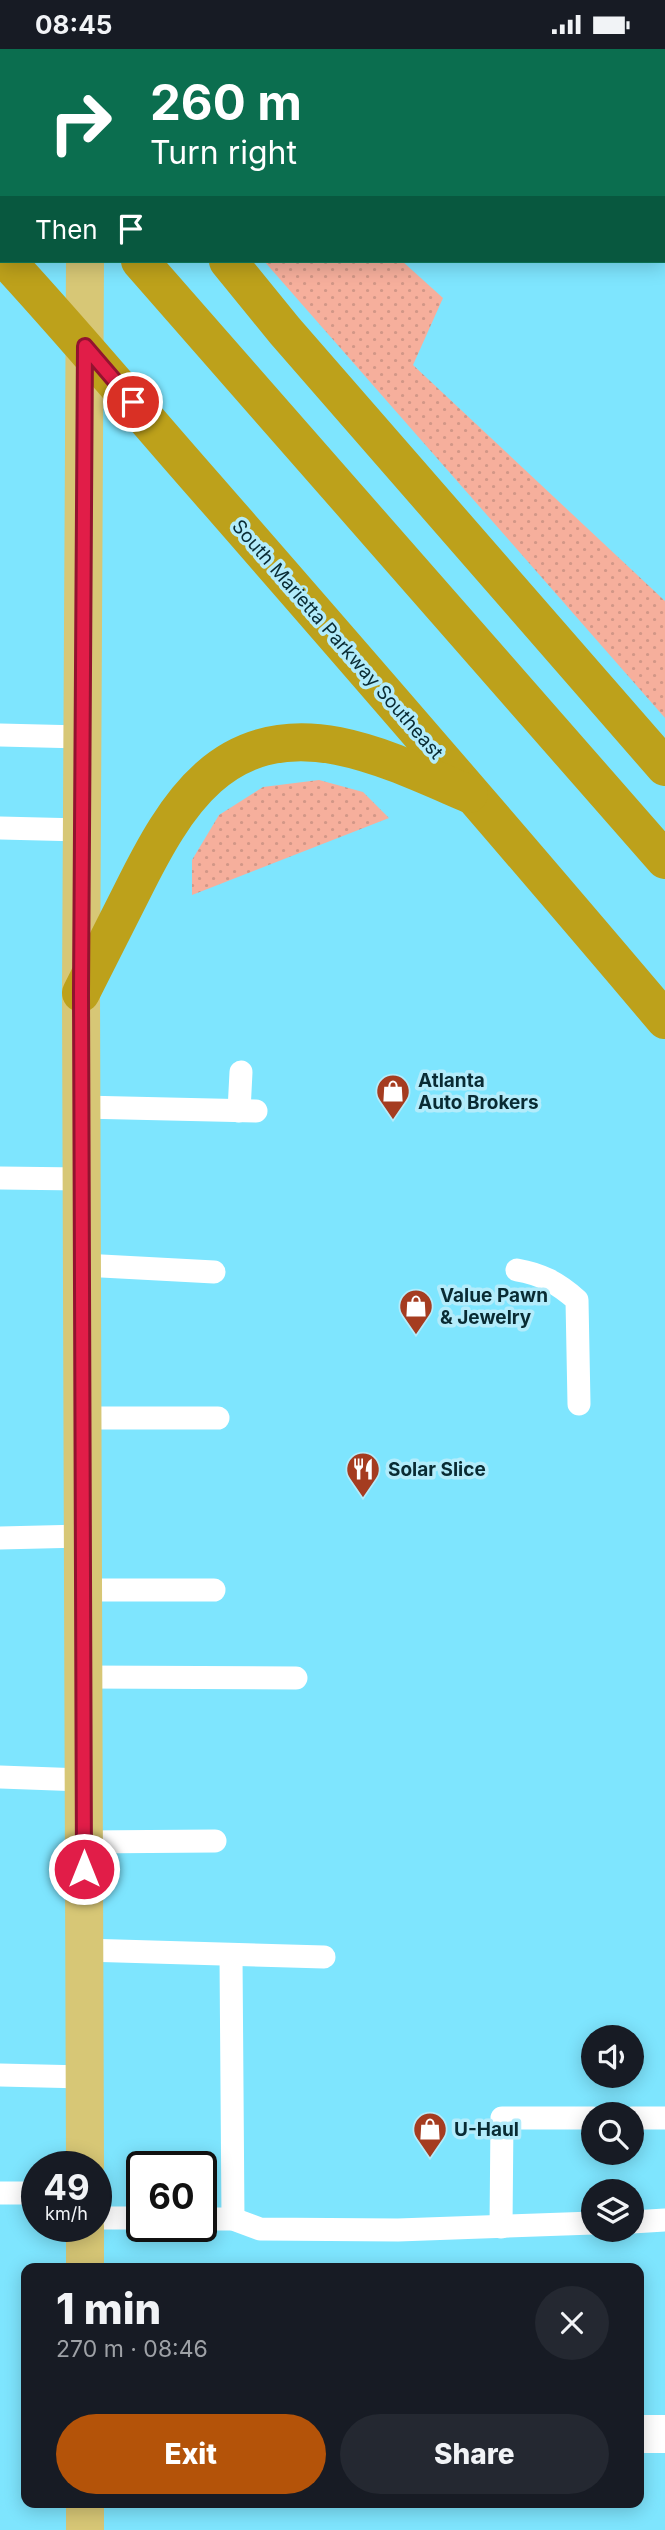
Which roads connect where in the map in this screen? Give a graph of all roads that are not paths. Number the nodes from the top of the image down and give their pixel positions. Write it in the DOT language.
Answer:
graph roads {
  1 [pos="9,263"];
  2 [pos="85,263"];
  3 [pos="142,263"];
  4 [pos="230,263"];
  5 [pos="85,346"];
  6 [pos="0,735"];
  7 [pos="82,737"];
  8 [pos="665,767"];
  9 [pos="477,797"];
  10 [pos="0,828"];
  11 [pos="82,830"];
  12 [pos="665,860"];
  13 [pos="81,993"];
  14 [pos="665,1020"];
  15 [pos="241,1072"];
  16 [pos="82,1107"];
  17 [pos="0,1178"];
  18 [pos="82,1179"];
  19 [pos="83,1265"];
  20 [pos="517,1270"];
  21 [pos="214,1272"];
  22 [pos="579,1404"];
  23 [pos="83,1418"];
  24 [pos="218,1418"];
  25 [pos="83,1536"];
  26 [pos="0,1538"];
  27 [pos="83,1590"];
  28 [pos="214,1590"];
  29 [pos="84,1677"];
  30 [pos="296,1678"];
  31 [pos="0,1777"];
  32 [pos="83,1780"];
  33 [pos="215,1841"];
  34 [pos="84,1842"];
  35 [pos="84,1950"];
  36 [pos="231,1956"];
  37 [pos="324,1957"];
  38 [pos="0,2075"];
  39 [pos="85,2077"];
  40 [pos="581,2118"];
  41 [pos="644,2118"];
  42 [pos="665,2118"];
  43 [pos="85,2151"];
  44 [pos="0,2193"];
  45 [pos="21,2193"];
  46 [pos="217,2220"];
  47 [pos="233,2220"];
  48 [pos="665,2220"];
  49 [pos="644,2221"];
  50 [pos="581,2224"];
  51 [pos="501,2227"];
  52 [pos="85,2242"];
  53 [pos="85,2263"];
  54 [pos="644,2434"];
  55 [pos="665,2434"];
  56 [pos="85,2508"];
  57 [pos="85,2530"];
  1 -- 5 [label="highway, South Marietta Parkway Southeast"];
  2 -- 5 [label="main road"];
  3 -- 12 [label="highway"];
  4 -- 8 [label="highway"];
  5 -- 7 [label="main road"];
  5 -- 9 [label="highway, South Marietta Parkway Southeast"];
  6 -- 7 [label="lane"];
  7 -- 11 [label="main road"];
  9 -- 13 [label="highway"];
  9 -- 14 [label="highway, South Marietta Parkway Southeast"];
  10 -- 11 [label="lane"];
  11 -- 13 [label="main road"];
  13 -- 16 [label="main road"];
  15 -- 16 [label="lane"];
  16 -- 18 [label="main road"];
  17 -- 18 [label="lane"];
  18 -- 19 [label="main road"];
  19 -- 21 [label="lane"];
  19 -- 23 [label="main road"];
  20 -- 22 [label="lane"];
  23 -- 24 [label="lane"];
  23 -- 25 [label="main road"];
  25 -- 26 [label="lane"];
  25 -- 27 [label="main road"];
  27 -- 28 [label="lane"];
  27 -- 29 [label="main road"];
  29 -- 30 [label="lane"];
  29 -- 32 [label="main road"];
  31 -- 32 [label="lane"];
  32 -- 34 [label="main road"];
  33 -- 34 [label="lane"];
  34 -- 35 [label="main road"];
  35 -- 36 [label="lane"];
  35 -- 39 [label="main road"];
  36 -- 37 [label="lane"];
  36 -- 47 [label="lane"];
  38 -- 39 [label="lane"];
  39 -- 43 [label="main road"];
  40 -- 51 [label="lane"];
  41 -- 42 [label="lane"];
  44 -- 45 [label="lane"];
  46 -- 47 [label="lane"];
  47 -- 51 [label="lane"];
  48 -- 49 [label="lane"];
  50 -- 51 [label="lane"];
  52 -- 53 [label="main road"];
  54 -- 55 [label="street"];
  56 -- 57 [label="main road"];
}
